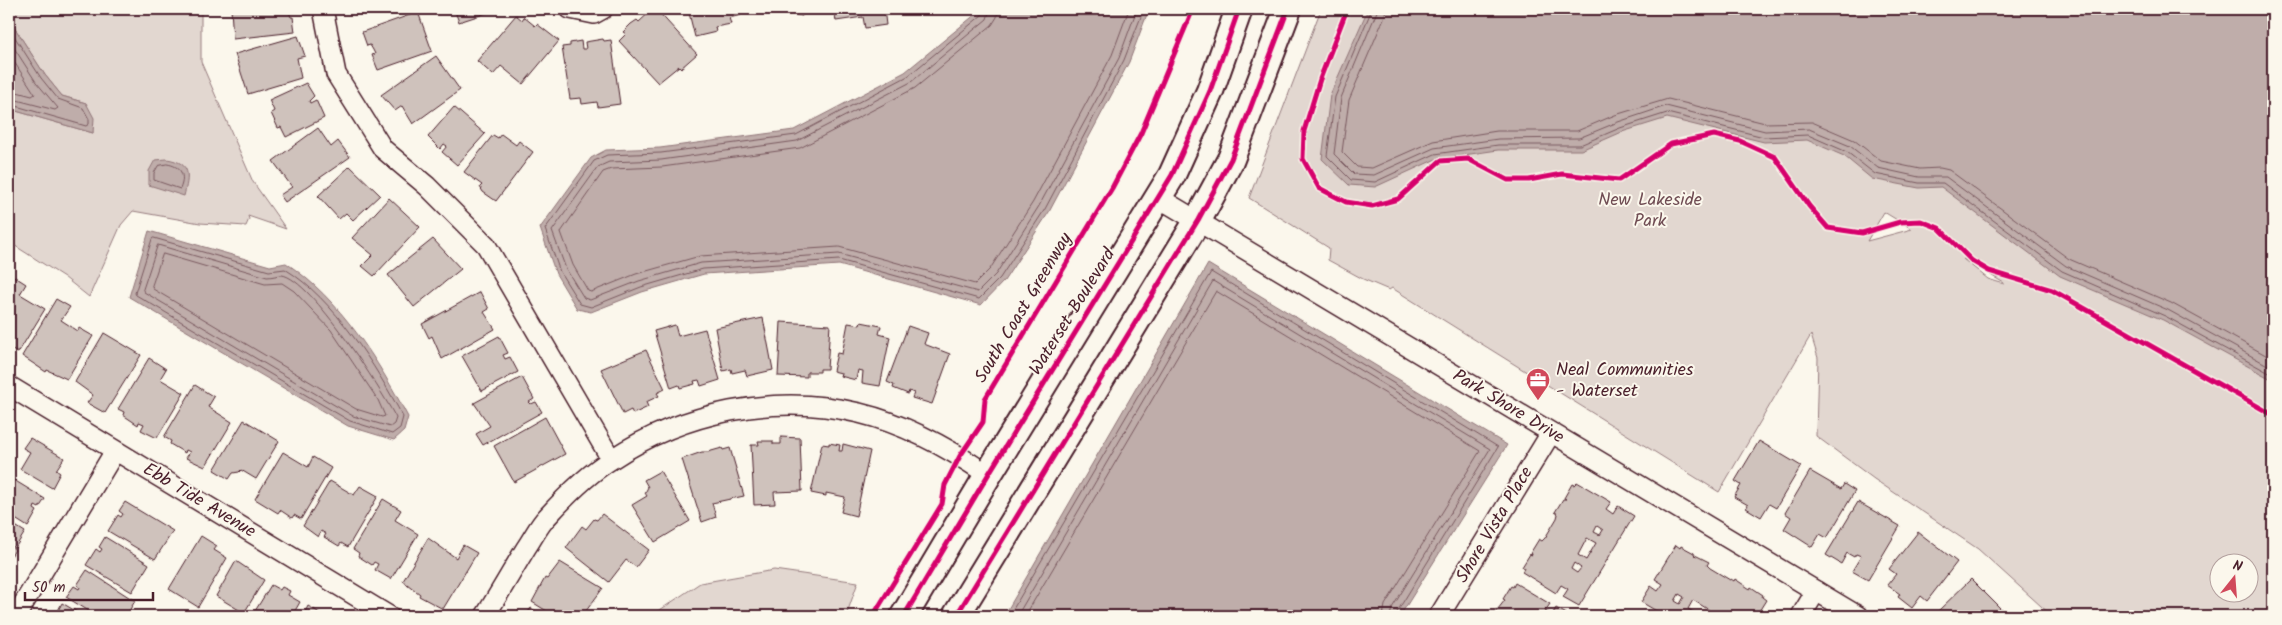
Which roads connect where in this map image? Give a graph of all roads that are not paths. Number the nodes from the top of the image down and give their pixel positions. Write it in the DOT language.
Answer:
graph roads {
  1 [pos="323,9"];
  2 [pos="570,9"];
  3 [pos="603,9"];
  4 [pos="1239,9"];
  5 [pos="1288,9"];
  6 [pos="1159,198"];
  7 [pos="1198,220"];
  8 [pos="9,386"];
  9 [pos="1551,433"];
  10 [pos="115,451"];
  11 [pos="611,459"];
  12 [pos="988,475"];
  13 [pos="1816,591"];
  14 [pos="16,616"];
  15 [pos="389,616"];
  16 [pos="485,616"];
  17 [pos="904,616"];
  18 [pos="956,616"];
  19 [pos="1439,616"];
  20 [pos="1800,616"];
  21 [pos="1858,616"];
  1 -- 11 [label="street"];
  2 -- 3 [label="street"];
  4 -- 6 [label="street, Waterset Boulevard"];
  5 -- 7 [label="street"];
  6 -- 7 [label="street, Park Shore Drive"];
  6 -- 12 [label="street, Waterset Boulevard"];
  7 -- 9 [label="street, Park Shore Drive"];
  7 -- 18 [label="street"];
  8 -- 10 [label="street, Ebb Tide Avenue"];
  9 -- 13 [label="street, Park Shore Drive"];
  9 -- 19 [label="street, Shore Vista Place"];
  10 -- 14 [label="street"];
  10 -- 15 [label="street, Ebb Tide Avenue"];
  11 -- 12 [label="street"];
  11 -- 16 [label="street"];
  12 -- 17 [label="street, Waterset Boulevard"];
  13 -- 20 [label="street"];
  13 -- 21 [label="street, Park Shore Drive"];
}
